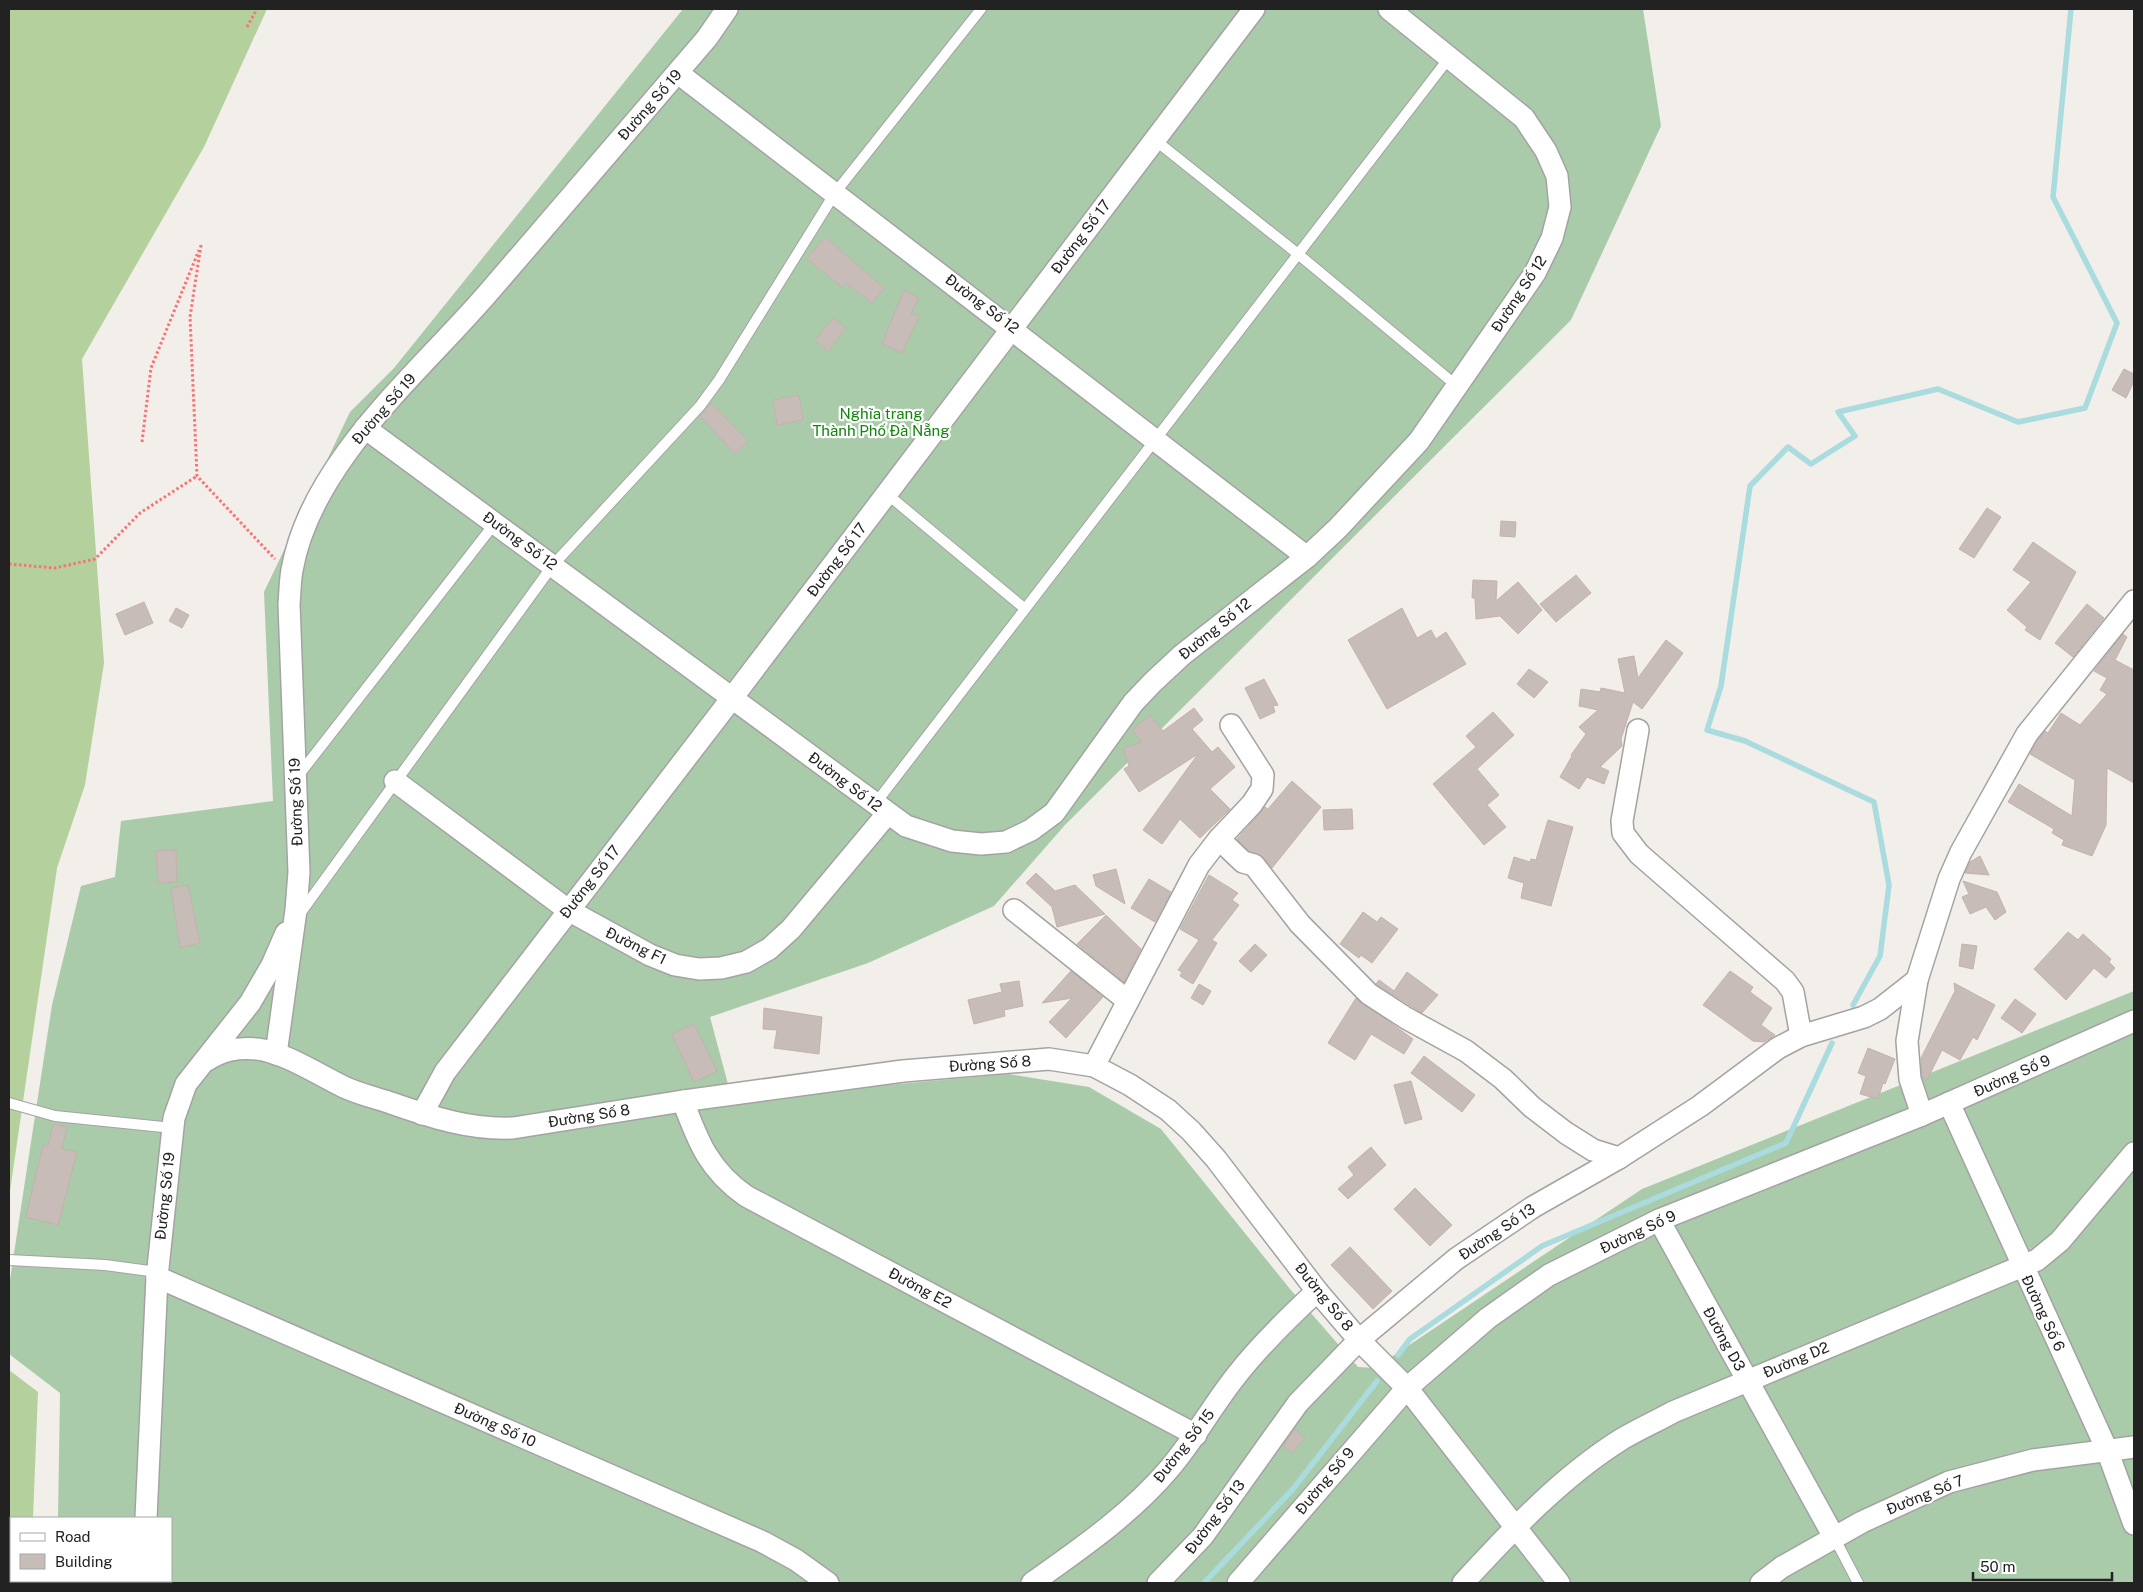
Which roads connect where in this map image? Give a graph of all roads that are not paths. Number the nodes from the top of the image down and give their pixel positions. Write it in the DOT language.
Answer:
graph roads {
  1 [pos="727,9"];
  2 [pos="981,9"];
  3 [pos="1254,9"];
  4 [pos="1389,9"];
  5 [pos="1449,58"];
  6 [pos="678,72"];
  7 [pos="1155,140"];
  8 [pos="835,193"];
  9 [pos="1298,254"];
  10 [pos="1012,328"];
  11 [pos="1457,386"];
  12 [pos="365,428"];
  13 [pos="1157,440"];
  14 [pos="887,494"];
  15 [pos="495,523"];
  16 [pos="1307,557"];
  17 [pos="553,565"];
  18 [pos="2134,601"];
  19 [pos="1024,608"];
  20 [pos="732,698"];
  21 [pos="1231,725"];
  22 [pos="1638,730"];
  23 [pos="295,778"];
  24 [pos="395,781"];
  25 [pos="881,809"];
  26 [pos="1219,838"];
  27 [pos="568,910"];
  28 [pos="1014,910"];
  29 [pos="295,916"];
  30 [pos="1917,980"];
  31 [pos="1128,1001"];
  32 [pos="2134,1021"];
  33 [pos="1801,1036"];
  34 [pos="276,1054"];
  35 [pos="207,1060"];
  36 [pos="1094,1066"];
  37 [pos="682,1101"];
  38 [pos="9,1103"];
  39 [pos="1949,1104"];
  40 [pos="422,1114"];
  41 [pos="1922,1115"];
  42 [pos="173,1128"];
  43 [pos="2134,1153"];
  44 [pos="1618,1158"];
  45 [pos="1665,1232"];
  46 [pos="9,1260"];
  47 [pos="2022,1268"];
  48 [pos="157,1275"];
  49 [pos="1317,1291"];
  50 [pos="1359,1340"];
  51 [pos="1747,1380"];
  52 [pos="1407,1388"];
  53 [pos="1196,1435"];
  54 [pos="2134,1447"];
  55 [pos="2107,1450"];
  56 [pos="146,1517"];
  57 [pos="2134,1524"];
  58 [pos="1516,1528"];
  59 [pos="1834,1537"];
  60 [pos="828,1583"];
  61 [pos="1032,1583"];
  62 [pos="1158,1583"];
  63 [pos="1238,1583"];
  64 [pos="1463,1583"];
  65 [pos="1559,1583"];
  66 [pos="1761,1583"];
  67 [pos="1858,1583"];
  1 -- 6 [label="street, Đường Số 19"];
  2 -- 8 [label="lane"];
  3 -- 7 [label="street, Đường Số 17"];
  4 -- 5 [label="street, Đường Số 12"];
  5 -- 9 [label="lane"];
  5 -- 11 [label="street, Đường Số 12"];
  6 -- 8 [label="street, Đường Số 12"];
  6 -- 12 [label="street, Đường Số 19"];
  7 -- 9 [label="lane"];
  7 -- 10 [label="street, Đường Số 17"];
  8 -- 10 [label="street, Đường Số 12"];
  8 -- 17 [label="lane"];
  9 -- 11 [label="lane"];
  9 -- 13 [label="lane"];
  10 -- 13 [label="street, Đường Số 12"];
  10 -- 14 [label="street, Đường Số 17"];
  11 -- 16 [label="street, Đường Số 12"];
  12 -- 15 [label="street, Đường Số 12"];
  12 -- 23 [label="street, Đường Số 19"];
  13 -- 16 [label="street, Đường Số 12"];
  13 -- 19 [label="lane"];
  14 -- 19 [label="lane"];
  14 -- 20 [label="street, Đường Số 17"];
  15 -- 17 [label="street, Đường Số 12"];
  15 -- 23 [label="lane"];
  16 -- 25 [label="street, Đường Số 12"];
  17 -- 20 [label="street, Đường Số 12"];
  17 -- 24 [label="lane"];
  18 -- 30 [label="street"];
  19 -- 25 [label="lane"];
  20 -- 25 [label="street, Đường Số 12"];
  20 -- 27 [label="street, Đường Số 17"];
  21 -- 26 [label="street"];
  22 -- 33 [label="street"];
  23 -- 29 [label="street, Đường Số 19"];
  24 -- 27 [label="street, Đường F1"];
  24 -- 29 [label="lane"];
  25 -- 27 [label="street, Đường F1"];
  26 -- 31 [label="street"];
  26 -- 44 [label="street"];
  27 -- 40 [label="street, Đường Số 17"];
  28 -- 31 [label="street"];
  29 -- 34 [label="street, Đường Số 19"];
  29 -- 35 [label="street, Đường Số 19"];
  30 -- 33 [label="street, Đường Số 13"];
  30 -- 41 [label="street"];
  31 -- 36 [label="street"];
  32 -- 39 [label="street, Đường Số 9"];
  33 -- 44 [label="street, Đường Số 13"];
  34 -- 35 [label="street, Đường Số 8"];
  34 -- 40 [label="street, Đường Số 8"];
  35 -- 42 [label="street, Đường Số 19"];
  36 -- 37 [label="street, Đường Số 8"];
  36 -- 49 [label="street, Đường Số 8"];
  37 -- 40 [label="street, Đường Số 8"];
  37 -- 53 [label="street, Đường E2"];
  38 -- 42 [label="lane"];
  39 -- 41 [label="street, Đường Số 9"];
  39 -- 47 [label="street, Đường Số 6"];
  41 -- 45 [label="street, Đường Số 9"];
  42 -- 48 [label="street, Đường Số 19"];
  43 -- 47 [label="street, Đường D2"];
  44 -- 50 [label="street, Đường Số 13"];
  45 -- 51 [label="street, Đường D3"];
  45 -- 52 [label="street, Đường Số 9"];
  46 -- 48 [label="lane"];
  47 -- 51 [label="street, Đường D2"];
  47 -- 55 [label="street, Đường Số 6"];
  48 -- 56 [label="street, Đường Số 19"];
  48 -- 60 [label="street, Đường Số 10"];
  49 -- 50 [label="street, Đường Số 8"];
  49 -- 53 [label="street, Đường Số 15"];
  50 -- 52 [label="street, Đường Số 8"];
  50 -- 62 [label="street, Đường Số 13"];
  51 -- 58 [label="street, Đường D2"];
  51 -- 59 [label="street, Đường D3"];
  52 -- 58 [label="street, Đường Số 8"];
  52 -- 63 [label="street, Đường Số 9"];
  53 -- 61 [label="street, Đường Số 15"];
  54 -- 55 [label="street, Đường Số 7"];
  55 -- 57 [label="street, Đường Số 6"];
  55 -- 59 [label="street, Đường Số 7"];
  58 -- 64 [label="street, Đường D2"];
  58 -- 65 [label="street, Đường Số 8"];
  59 -- 66 [label="street, Đường Số 7"];
  59 -- 67 [label="lane"];
}
